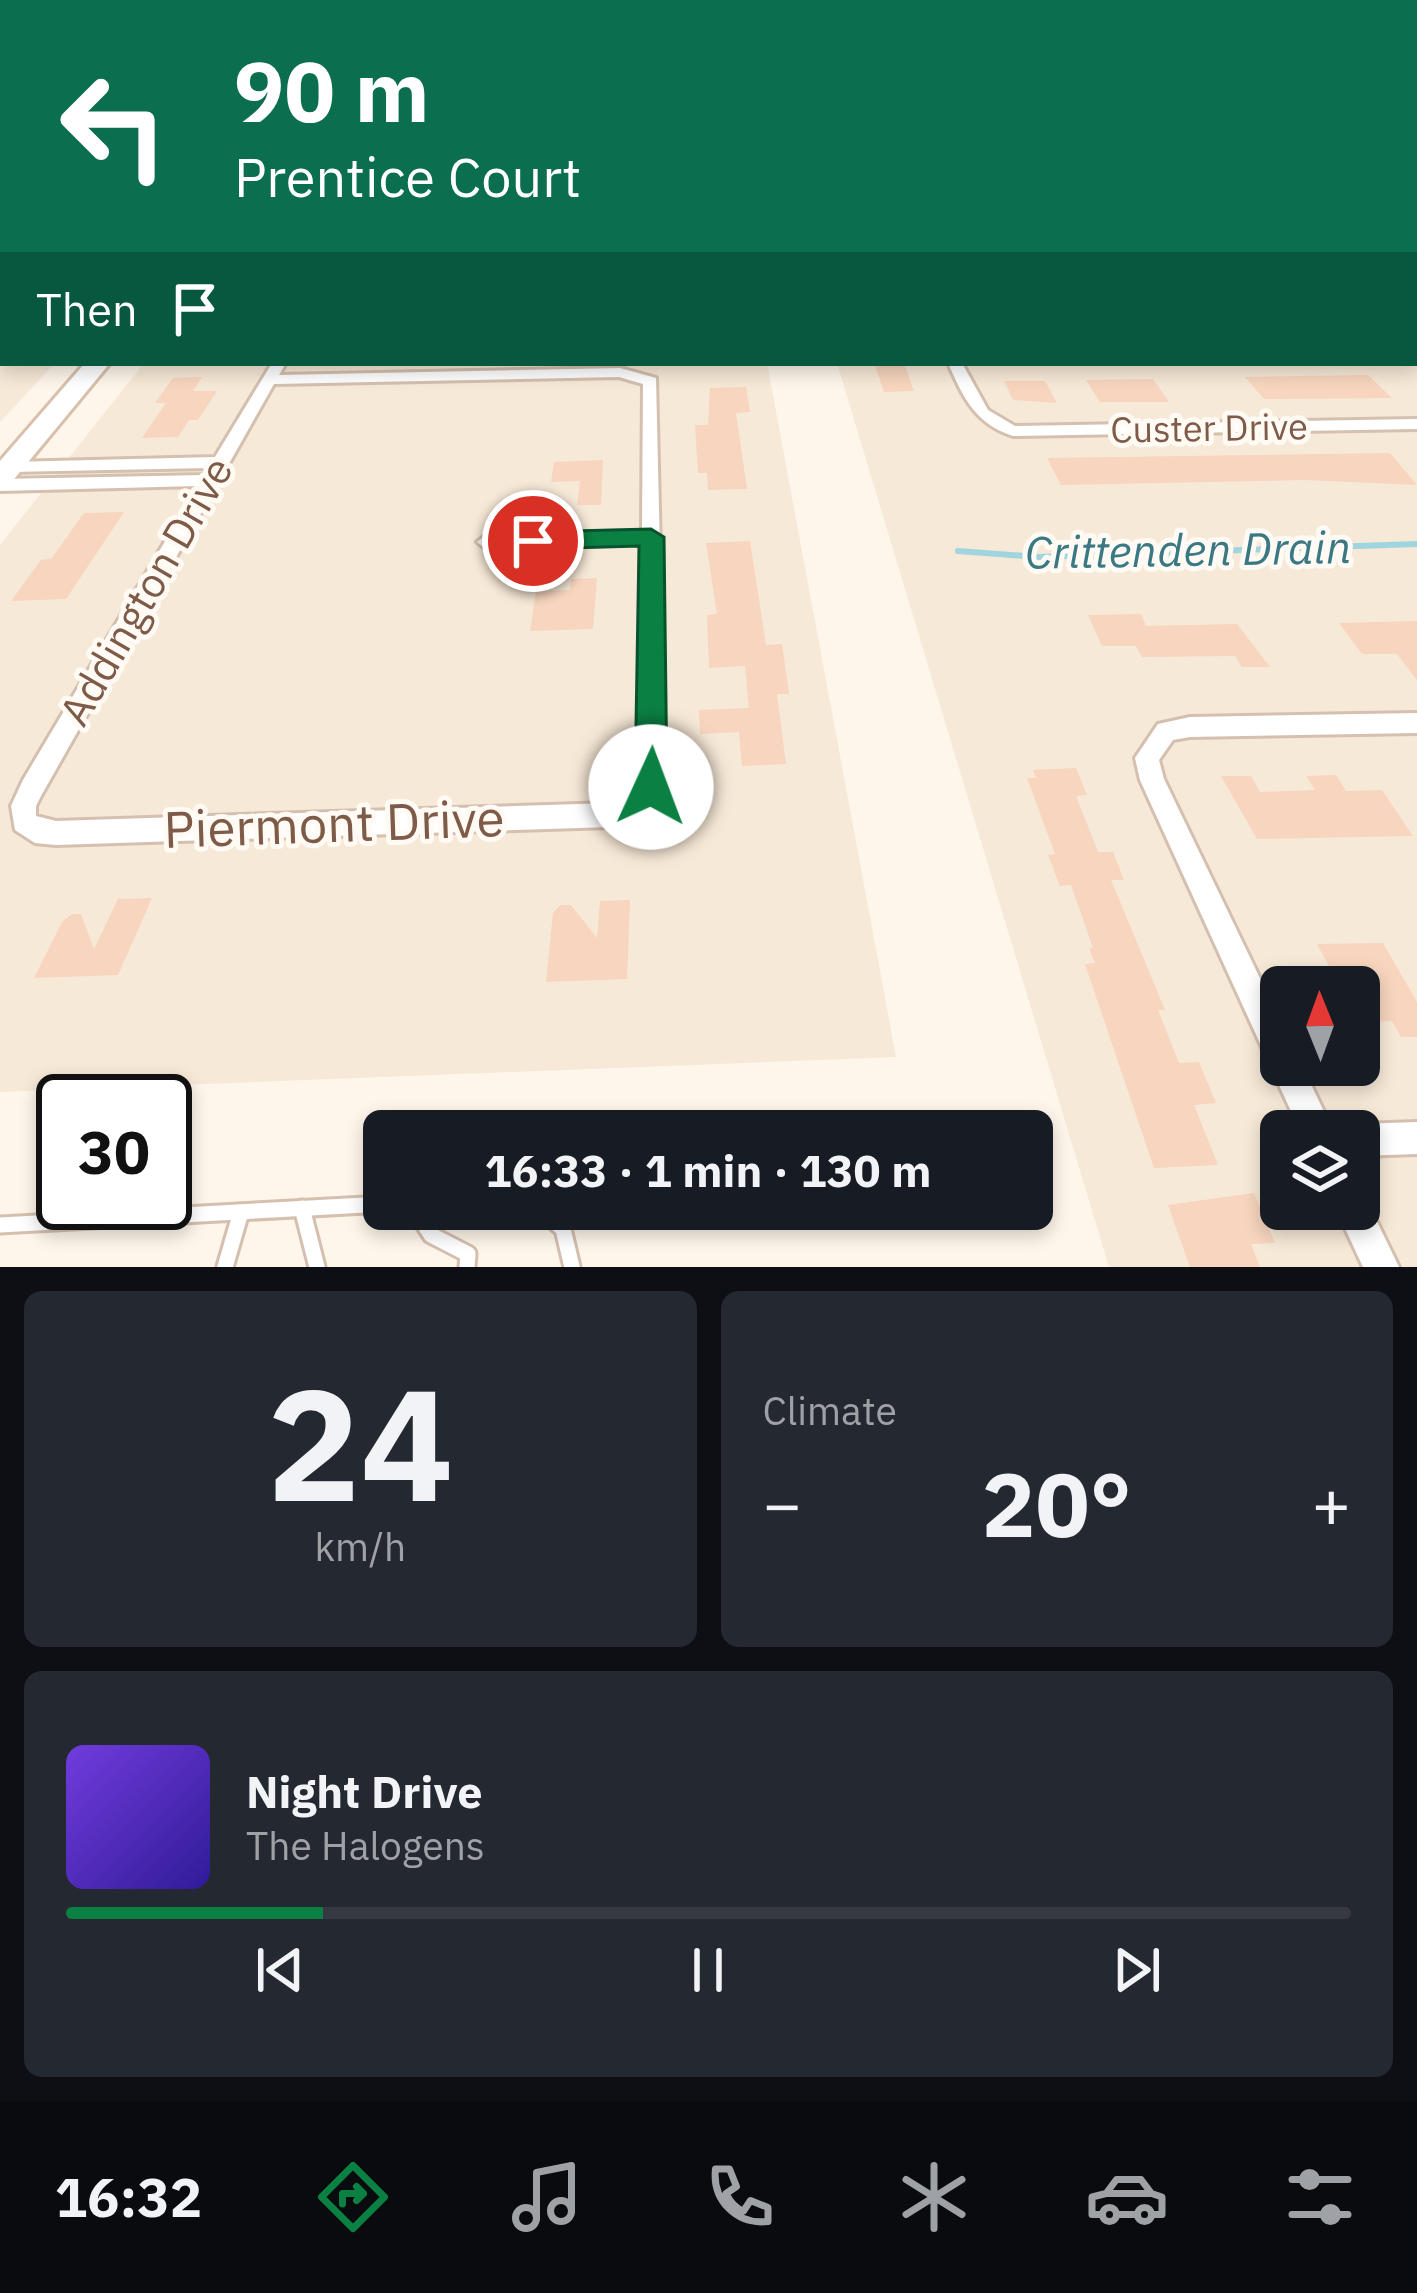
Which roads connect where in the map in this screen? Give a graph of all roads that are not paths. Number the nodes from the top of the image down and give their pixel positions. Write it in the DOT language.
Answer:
graph roads {
  1 [pos="95,366"];
  2 [pos="956,366"];
  3 [pos="274,371"];
  4 [pos="1417,424"];
  5 [pos="216,471"];
  6 [pos="3,476"];
  7 [pos="651,537"];
  8 [pos="486,542"];
  9 [pos="1417,723"];
  10 [pos="24,822"];
  11 [pos="1260,1010"];
  12 [pos="1417,1138"];
  13 [pos="1380,1140"];
  14 [pos="363,1205"];
  15 [pos="302,1208"];
  16 [pos="241,1212"];
  17 [pos="0,1225"];
  18 [pos="428,1230"];
  19 [pos="562,1230"];
  20 [pos="1364,1230"];
  21 [pos="225,1267"];
  22 [pos="317,1267"];
  23 [pos="467,1267"];
  24 [pos="572,1267"];
  25 [pos="1381,1267"];
  1 -- 6 [label="street"];
  2 -- 4 [label="street, Custer Drive"];
  3 -- 5 [label="street, Addington Drive"];
  3 -- 7 [label="street"];
  5 -- 6 [label="street"];
  5 -- 10 [label="street, Addington Drive"];
  7 -- 8 [label="street"];
  7 -- 10 [label="street, Piermont Drive"];
  9 -- 11 [label="street"];
  12 -- 13 [label="street"];
  14 -- 15 [label="lane"];
  15 -- 16 [label="lane"];
  15 -- 22 [label="lane"];
  16 -- 17 [label="lane"];
  16 -- 21 [label="lane"];
  18 -- 23 [label="lane"];
  19 -- 24 [label="lane"];
  20 -- 25 [label="street"];
}
